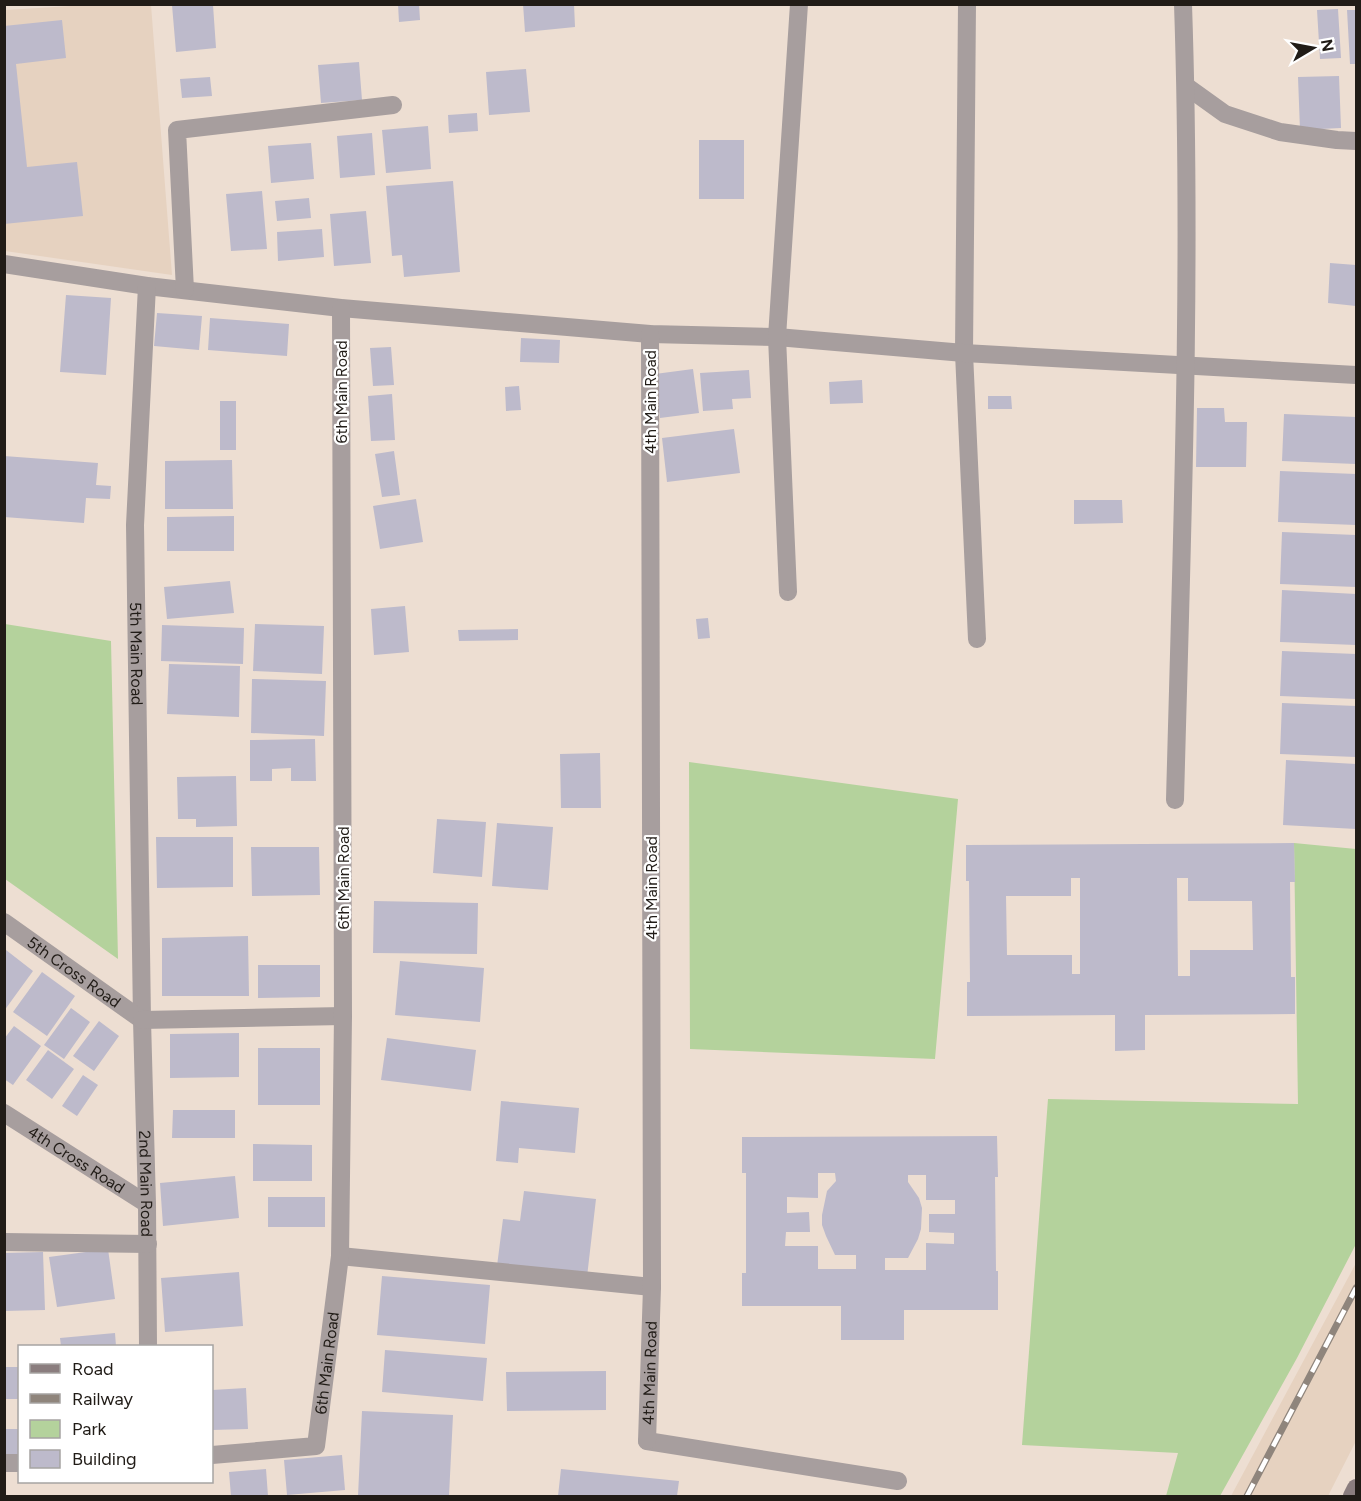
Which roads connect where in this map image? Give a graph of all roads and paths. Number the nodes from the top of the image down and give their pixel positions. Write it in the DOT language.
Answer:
graph roads {
  1 [pos="799,4"];
  2 [pos="967,4"];
  3 [pos="1183,4"];
  4 [pos="1186,86"];
  5 [pos="393,105"];
  6 [pos="1356,141"];
  7 [pos="4,264"];
  8 [pos="147,286"];
  9 [pos="185,290"];
  10 [pos="341,308"];
  11 [pos="650,334"];
  12 [pos="777,337"];
  13 [pos="964,353"];
  14 [pos="1187,365"];
  15 [pos="1356,375"];
  16 [pos="788,592"];
  17 [pos="977,639"];
  18 [pos="1175,800"];
  19 [pos="4,922"];
  20 [pos="343,1016"];
  21 [pos="142,1020"];
  22 [pos="4,1113"];
  23 [pos="147,1204"];
  24 [pos="4,1242"];
  25 [pos="148,1244"];
  26 [pos="340,1256"];
  27 [pos="652,1287"];
  28 [pos="148,1345"];
  29 [pos="213,1455"];
  30 [pos="898,1481"];
  31 [pos="1356,1488"];
  32 [pos="1352,1497"];
  1 -- 12 [label="street"];
  2 -- 13 [label="street"];
  3 -- 4 [label="street"];
  4 -- 6 [label="street"];
  4 -- 14 [label="street"];
  5 -- 9 [label="street"];
  7 -- 8 [label="street"];
  8 -- 9 [label="street"];
  8 -- 21 [label="street, 5th Main Road"];
  9 -- 10 [label="street"];
  10 -- 11 [label="street"];
  10 -- 20 [label="street, 6th Main Road"];
  11 -- 12 [label="street"];
  11 -- 27 [label="street, 4th Main Road"];
  12 -- 13 [label="street"];
  12 -- 16 [label="street"];
  13 -- 14 [label="street"];
  13 -- 17 [label="street"];
  14 -- 15 [label="street"];
  14 -- 18 [label="street"];
  19 -- 21 [label="street, 5th Cross Road"];
  20 -- 21 [label="street"];
  20 -- 26 [label="street, 6th Main Road"];
  21 -- 23 [label="street, 2nd Main Road"];
  22 -- 23 [label="street, 4th Cross Road"];
  23 -- 25 [label="street, 2nd Main Road"];
  24 -- 25 [label="street"];
  25 -- 28 [label="street, 2nd Main Road"];
  26 -- 27 [label="street"];
  26 -- 29 [label="street, 6th Main Road"];
  27 -- 30 [label="street, 4th Main Road"];
  31 -- 32 [label="street"];
}
